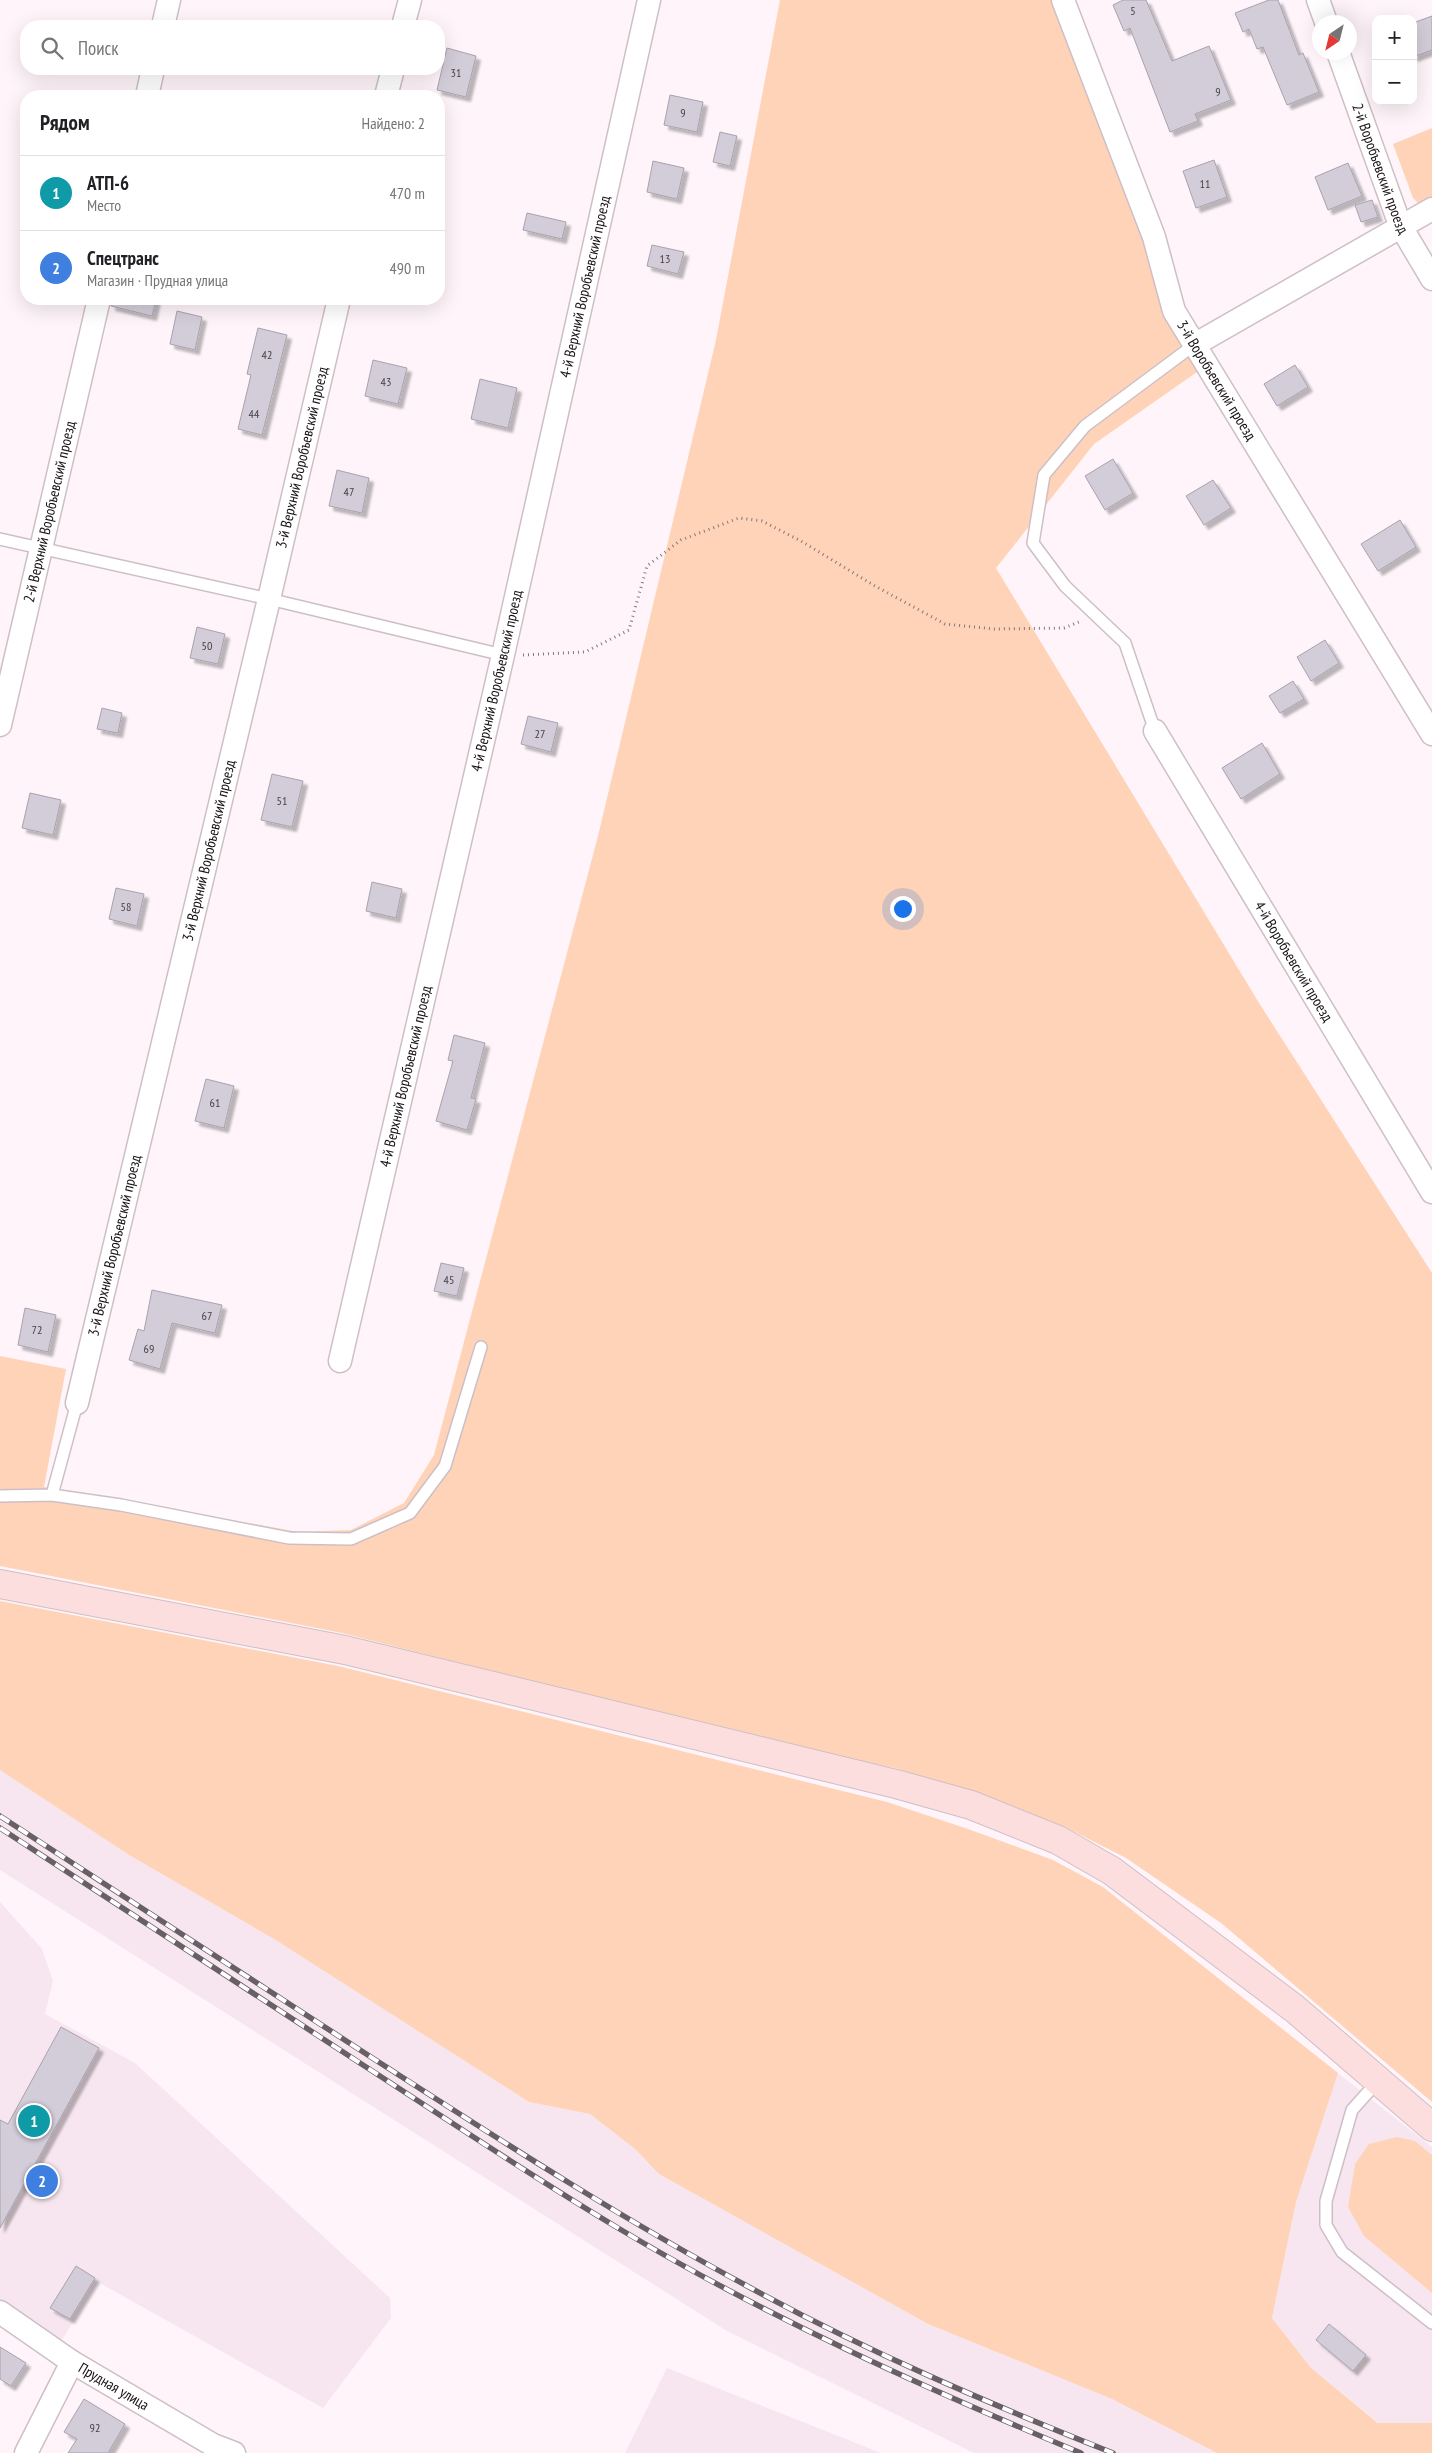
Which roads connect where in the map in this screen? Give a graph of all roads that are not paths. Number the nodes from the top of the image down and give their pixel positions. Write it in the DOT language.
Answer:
graph roads {
  1 [pos="169,0"];
  2 [pos="410,0"];
  3 [pos="649,0"];
  4 [pos="1063,0"];
  5 [pos="1318,0"];
  6 [pos="1323,15"];
  7 [pos="164,20"];
  8 [pos="405,20"];
  9 [pos="1341,60"];
  10 [pos="152,75"];
  11 [pos="391,75"];
  12 [pos="148,90"];
  13 [pos="388,90"];
  14 [pos="1432,209"];
  15 [pos="1400,225"];
  16 [pos="1432,278"];
  17 [pos="98,305"];
  18 [pos="338,305"];
  19 [pos="1194,345"];
  20 [pos="0,539"];
  21 [pos="40,548"];
  22 [pos="269,599"];
  23 [pos="503,655"];
  24 [pos="0,725"];
  25 [pos="1155,731"];
  26 [pos="1432,734"];
  27 [pos="1432,1192"];
  28 [pos="481,1347"];
  29 [pos="340,1361"];
  30 [pos="77,1403"];
  31 [pos="52,1495"];
  32 [pos="0,1496"];
  33 [pos="0,1584"];
  34 [pos="1378,2081"];
  35 [pos="1432,2127"];
  36 [pos="0,2312"];
  37 [pos="1432,2323"];
  38 [pos="72,2362"];
  39 [pos="26,2453"];
  40 [pos="234,2453"];
  1 -- 7 [label="street"];
  2 -- 8 [label="street"];
  3 -- 23 [label="street, 4-й Верхний Воробъевский проезд"];
  4 -- 19 [label="street, 3-й Воробъевский проезд"];
  5 -- 6 [label="street"];
  9 -- 15 [label="street, 2-й Воробъевский проезд"];
  10 -- 12 [label="street"];
  11 -- 13 [label="street"];
  14 -- 15 [label="street"];
  15 -- 16 [label="street, 2-й Воробъевский проезд"];
  15 -- 19 [label="street"];
  17 -- 21 [label="street, 2-й Верхний Воробъевский проезд"];
  18 -- 22 [label="street, 3-й Верхний Воробъевский проезд"];
  19 -- 25 [label="lane"];
  19 -- 26 [label="street, 3-й Воробъевский проезд"];
  20 -- 21 [label="lane"];
  21 -- 22 [label="lane"];
  21 -- 24 [label="street, 2-й Верхний Воробъевский проезд"];
  22 -- 23 [label="lane"];
  22 -- 30 [label="street, 3-й Верхний Воробъевский проезд"];
  23 -- 29 [label="street, 4-й Верхний Воробъевский проезд"];
  25 -- 27 [label="street, 4-й Воробъевский проезд"];
  28 -- 31 [label="lane"];
  30 -- 31 [label="lane"];
  31 -- 32 [label="lane"];
  33 -- 34 [label="street"];
  34 -- 35 [label="street"];
  34 -- 37 [label="lane"];
  36 -- 38 [label="street, Прудная улица"];
  38 -- 39 [label="street"];
  38 -- 40 [label="street, Прудная улица"];
}
